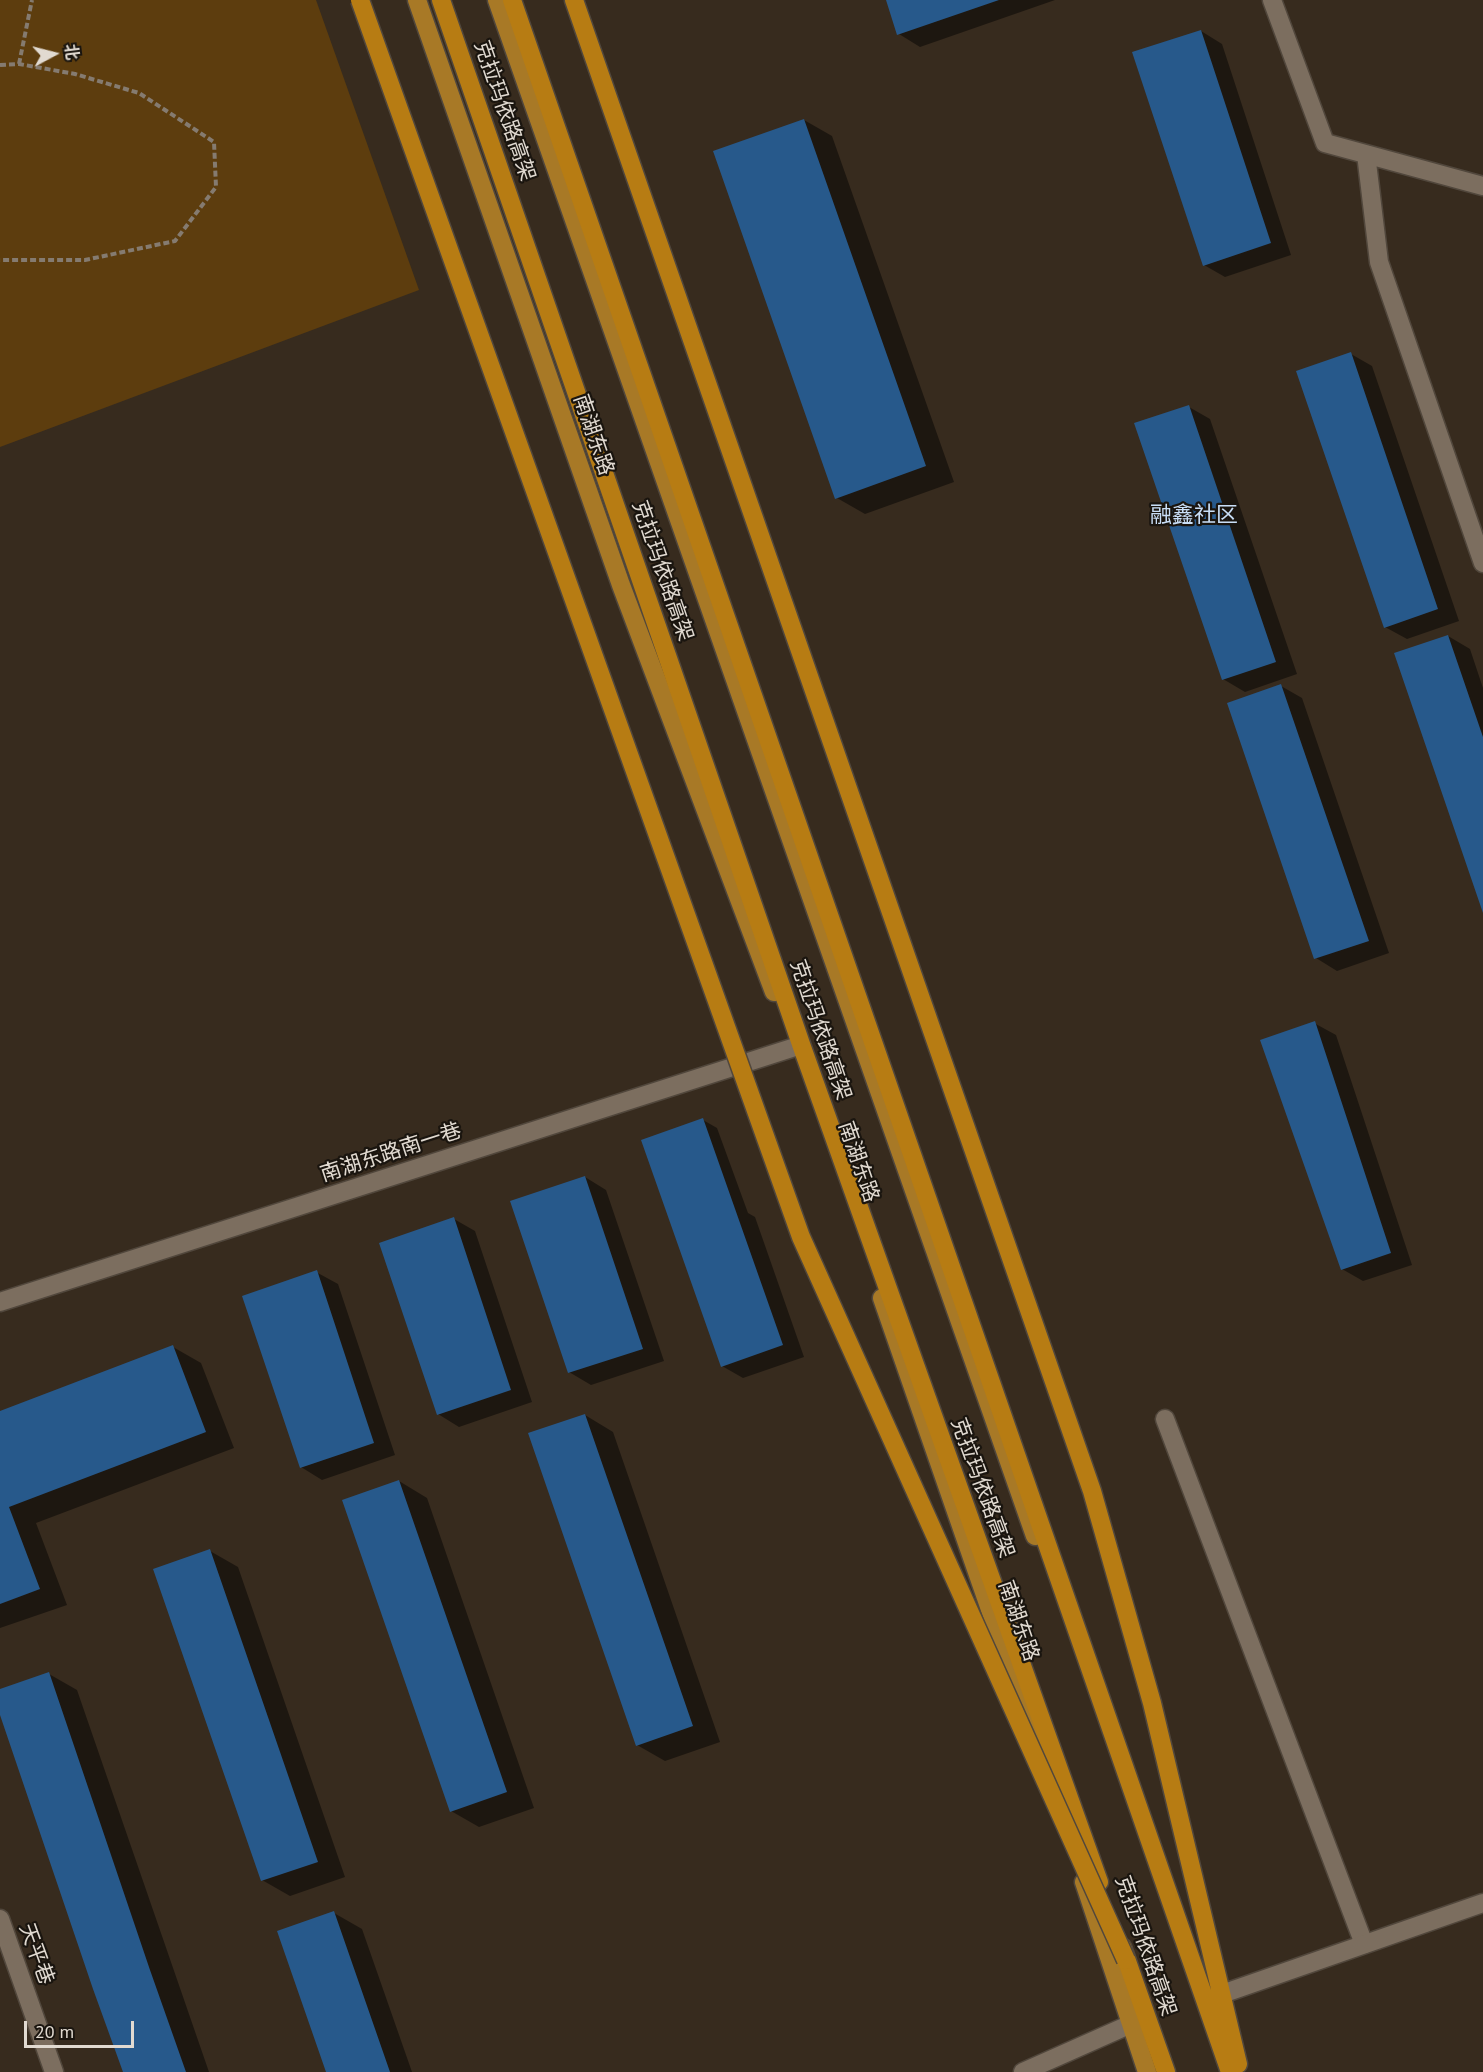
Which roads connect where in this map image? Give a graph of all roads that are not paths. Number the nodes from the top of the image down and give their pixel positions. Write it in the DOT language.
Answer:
graph roads {
  1 [pos="360,0"];
  2 [pos="417,0"];
  3 [pos="441,0"];
  4 [pos="497,0"];
  5 [pos="512,0"];
  6 [pos="574,0"];
  7 [pos="1272,0"];
  8 [pos="1366,154"];
  9 [pos="1483,186"];
  10 [pos="1483,563"];
  11 [pos="795,1047"];
  12 [pos="0,1302"];
  13 [pos="1165,1419"];
  14 [pos="1483,1903"];
  15 [pos="0,1919"];
  16 [pos="1364,1944"];
  17 [pos="1126,1960"];
  18 [pos="1222,1994"];
  19 [pos="1131,2024"];
  20 [pos="54,2072"];
  21 [pos="1023,2072"];
  22 [pos="1147,2072"];
  23 [pos="1166,2072"];
  24 [pos="1226,2072"];
  25 [pos="1230,2072"];
  26 [pos="1240,2072"];
  1 -- 17 [label="highway, bridge"];
  2 -- 11 [label="main road, 南湖东路"];
  3 -- 17 [label="highway, 克拉玛依路高架, bridge"];
  4 -- 24 [label="main road, 南湖东路"];
  5 -- 25 [label="highway, 克拉玛依路高架"];
  6 -- 18 [label="highway"];
  7 -- 8 [label="street"];
  8 -- 9 [label="street"];
  8 -- 10 [label="street"];
  11 -- 12 [label="street, 南湖东路南一巷"];
  11 -- 19 [label="main road, 南湖东路"];
  13 -- 16 [label="street"];
  14 -- 16 [label="street"];
  15 -- 20 [label="street, 天平巷"];
  16 -- 18 [label="street"];
  17 -- 23 [label="highway, 克拉玛依路高架"];
  18 -- 26 [label="highway"];
  19 -- 21 [label="street"];
  19 -- 22 [label="main road, 南湖东路"];
}
